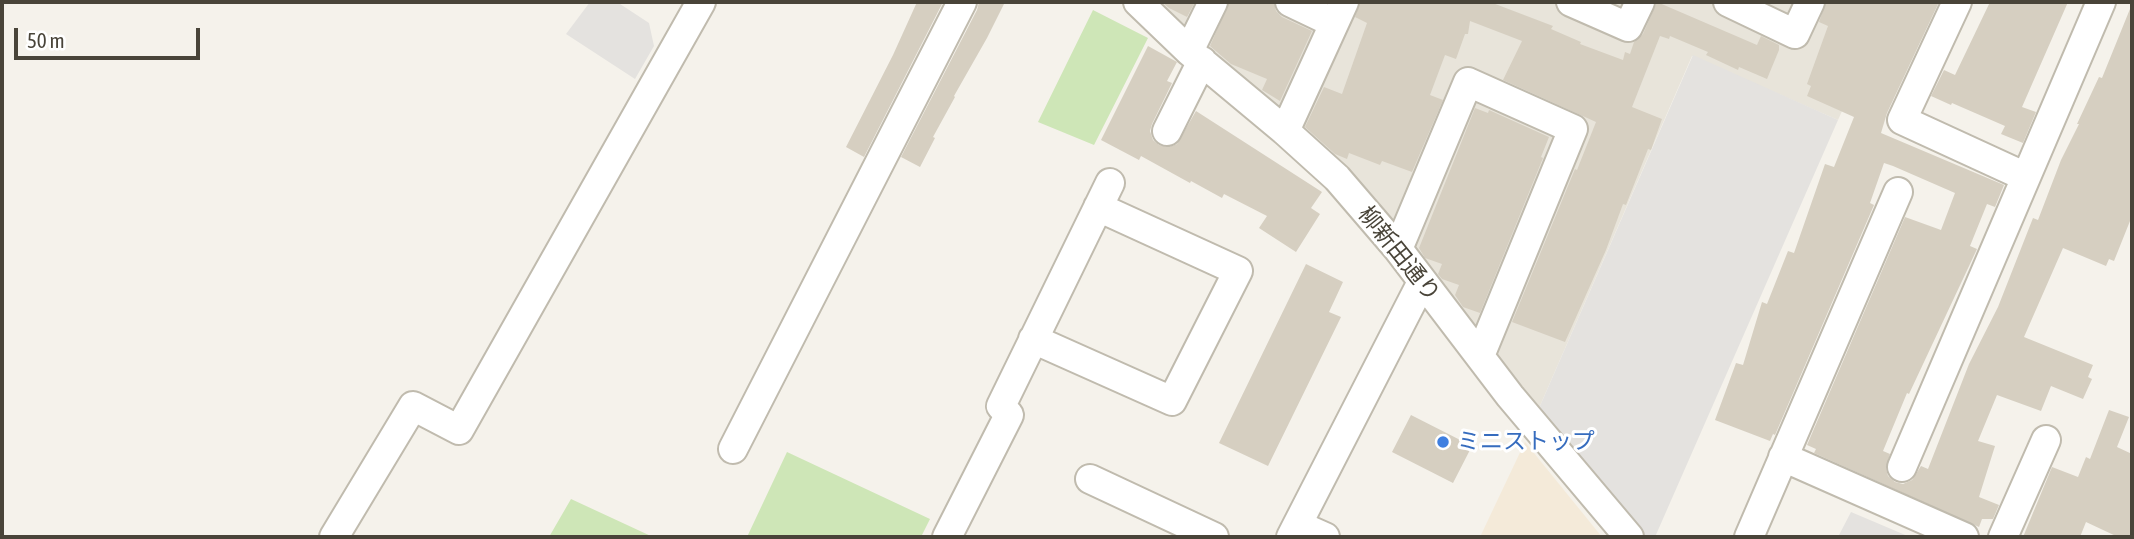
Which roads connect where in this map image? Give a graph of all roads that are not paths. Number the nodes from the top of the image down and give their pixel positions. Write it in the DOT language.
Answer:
graph roads {
  1 [pos="701,2"];
  2 [pos="962,2"];
  3 [pos="1138,2"];
  4 [pos="1213,2"];
  5 [pos="1290,2"];
  6 [pos="1571,2"];
  7 [pos="1640,2"];
  8 [pos="1728,2"];
  9 [pos="1810,2"];
  10 [pos="1957,2"];
  11 [pos="2095,4"];
  12 [pos="1339,12"];
  13 [pos="1196,56"];
  14 [pos="1167,131"];
  15 [pos="1285,131"];
  16 [pos="2026,177"];
  17 [pos="1898,192"];
  18 [pos="1398,250"];
  19 [pos="1422,282"];
  20 [pos="1034,339"];
  21 [pos="1480,356"];
  22 [pos="2046,440"];
  23 [pos="733,449"];
  24 [pos="1783,457"];
  25 [pos="1902,467"];
  26 [pos="1090,479"];
  27 [pos="1295,531"];
  28 [pos="334,537"];
  29 [pos="947,537"];
  30 [pos="1214,537"];
  31 [pos="1325,537"];
  32 [pos="1629,537"];
  33 [pos="1749,537"];
  34 [pos="1964,537"];
  35 [pos="2003,537"];
  1 -- 28 [label="street"];
  2 -- 23 [label="street"];
  3 -- 13 [label="street, 柳新田通り"];
  4 -- 13 [label="street"];
  5 -- 12 [label="street"];
  6 -- 7 [label="street"];
  8 -- 9 [label="street"];
  10 -- 16 [label="street"];
  11 -- 16 [label="street"];
  12 -- 15 [label="street"];
  13 -- 14 [label="street"];
  13 -- 15 [label="street, 柳新田通り"];
  15 -- 18 [label="street, 柳新田通り"];
  16 -- 25 [label="street"];
  17 -- 24 [label="street"];
  18 -- 19 [label="street, 柳新田通り"];
  18 -- 21 [label="street"];
  19 -- 21 [label="street, 柳新田通り"];
  19 -- 27 [label="street"];
  20 -- 20 [label="street"];
  20 -- 29 [label="street"];
  21 -- 32 [label="street, 柳新田通り"];
  22 -- 35 [label="street"];
  24 -- 33 [label="street"];
  24 -- 34 [label="street"];
  26 -- 30 [label="street"];
  27 -- 31 [label="street"];
}
